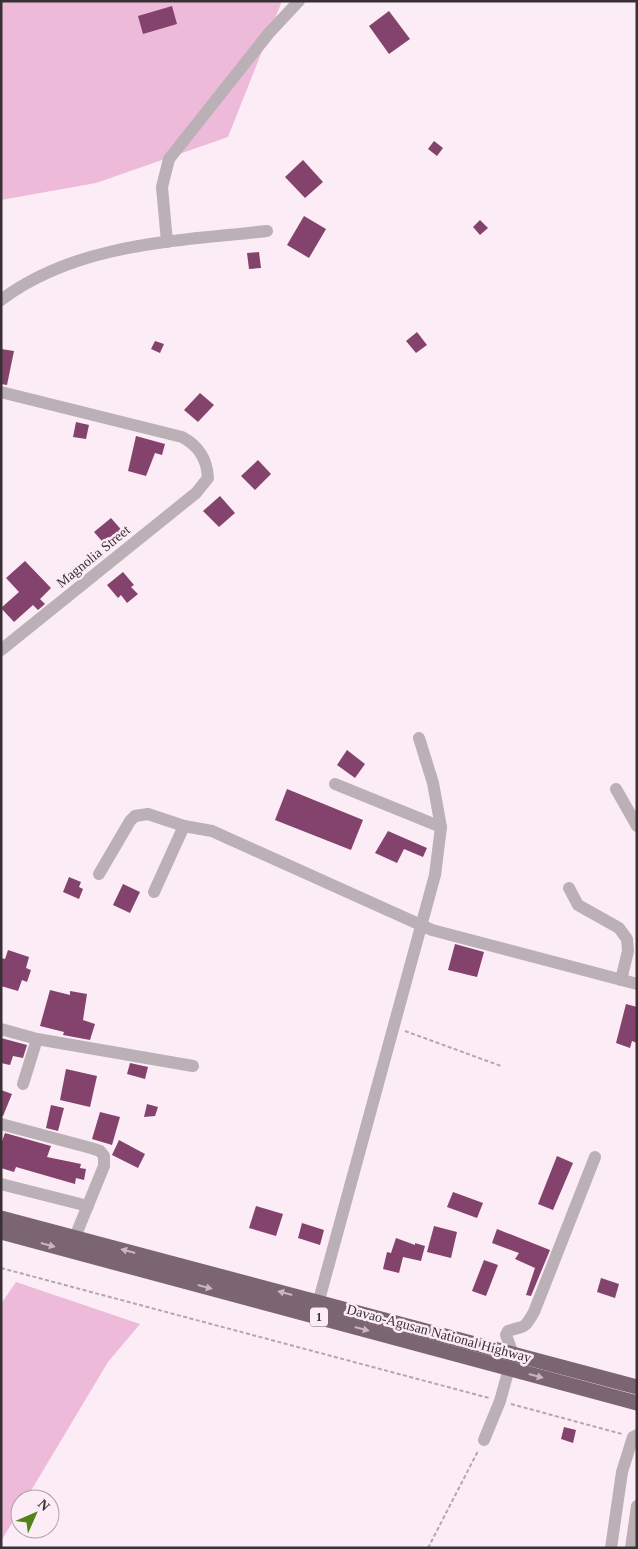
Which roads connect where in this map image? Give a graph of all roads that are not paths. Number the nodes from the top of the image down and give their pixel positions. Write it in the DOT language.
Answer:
graph roads {
  1 [pos="299,1"];
  2 [pos="266,231"];
  3 [pos="167,242"];
  4 [pos="1,300"];
  5 [pos="1,392"];
  6 [pos="2,648"];
  7 [pos="419,738"];
  8 [pos="335,784"];
  9 [pos="616,789"];
  10 [pos="184,826"];
  11 [pos="637,826"];
  12 [pos="441,833"];
  13 [pos="100,874"];
  14 [pos="569,888"];
  15 [pos="154,892"];
  16 [pos="421,925"];
  17 [pos="621,980"];
  18 [pos="637,984"];
  19 [pos="1,1029"];
  20 [pos="37,1039"];
  21 [pos="194,1066"];
  22 [pos="23,1084"];
  23 [pos="1,1124"];
  24 [pos="595,1157"];
  25 [pos="1,1184"];
  26 [pos="88,1206"];
  27 [pos="1,1218"];
  28 [pos="1,1232"];
  29 [pos="75,1237"];
  30 [pos="316,1309"];
  31 [pos="511,1361"];
  32 [pos="637,1387"];
  33 [pos="637,1403"];
  34 [pos="635,1436"];
  35 [pos="484,1440"];
  36 [pos="637,1506"];
  37 [pos="611,1548"];
  38 [pos="631,1548"];
  1 -- 3 [label="street"];
  2 -- 3 [label="street"];
  3 -- 4 [label="street"];
  5 -- 6 [label="street, Magnolia Street"];
  7 -- 12 [label="street"];
  8 -- 12 [label="street"];
  9 -- 11 [label="street"];
  10 -- 13 [label="street"];
  10 -- 15 [label="street"];
  10 -- 16 [label="street"];
  12 -- 16 [label="street"];
  14 -- 17 [label="street"];
  16 -- 17 [label="street"];
  16 -- 30 [label="street"];
  17 -- 18 [label="street"];
  19 -- 20 [label="street"];
  20 -- 21 [label="street"];
  20 -- 22 [label="street"];
  23 -- 26 [label="street"];
  24 -- 31 [label="street"];
  25 -- 26 [label="street"];
  26 -- 29 [label="street"];
  27 -- 29 [label="highway, Davao-Agusan National Highway / 1"];
  28 -- 30 [label="highway, Davao-Agusan National Highway / 1, one-way"];
  30 -- 29 [label="highway, Davao-Agusan National Highway / 1, one-way"];
  30 -- 31 [label="highway, Davao-Agusan National Highway / 1"];
  31 -- 32 [label="highway, Davao-Agusan National Highway / 1"];
  31 -- 33 [label="highway, Davao-Agusan National Highway / 1, one-way"];
  31 -- 35 [label="street"];
  34 -- 37 [label="street"];
  36 -- 38 [label="street"];
}
